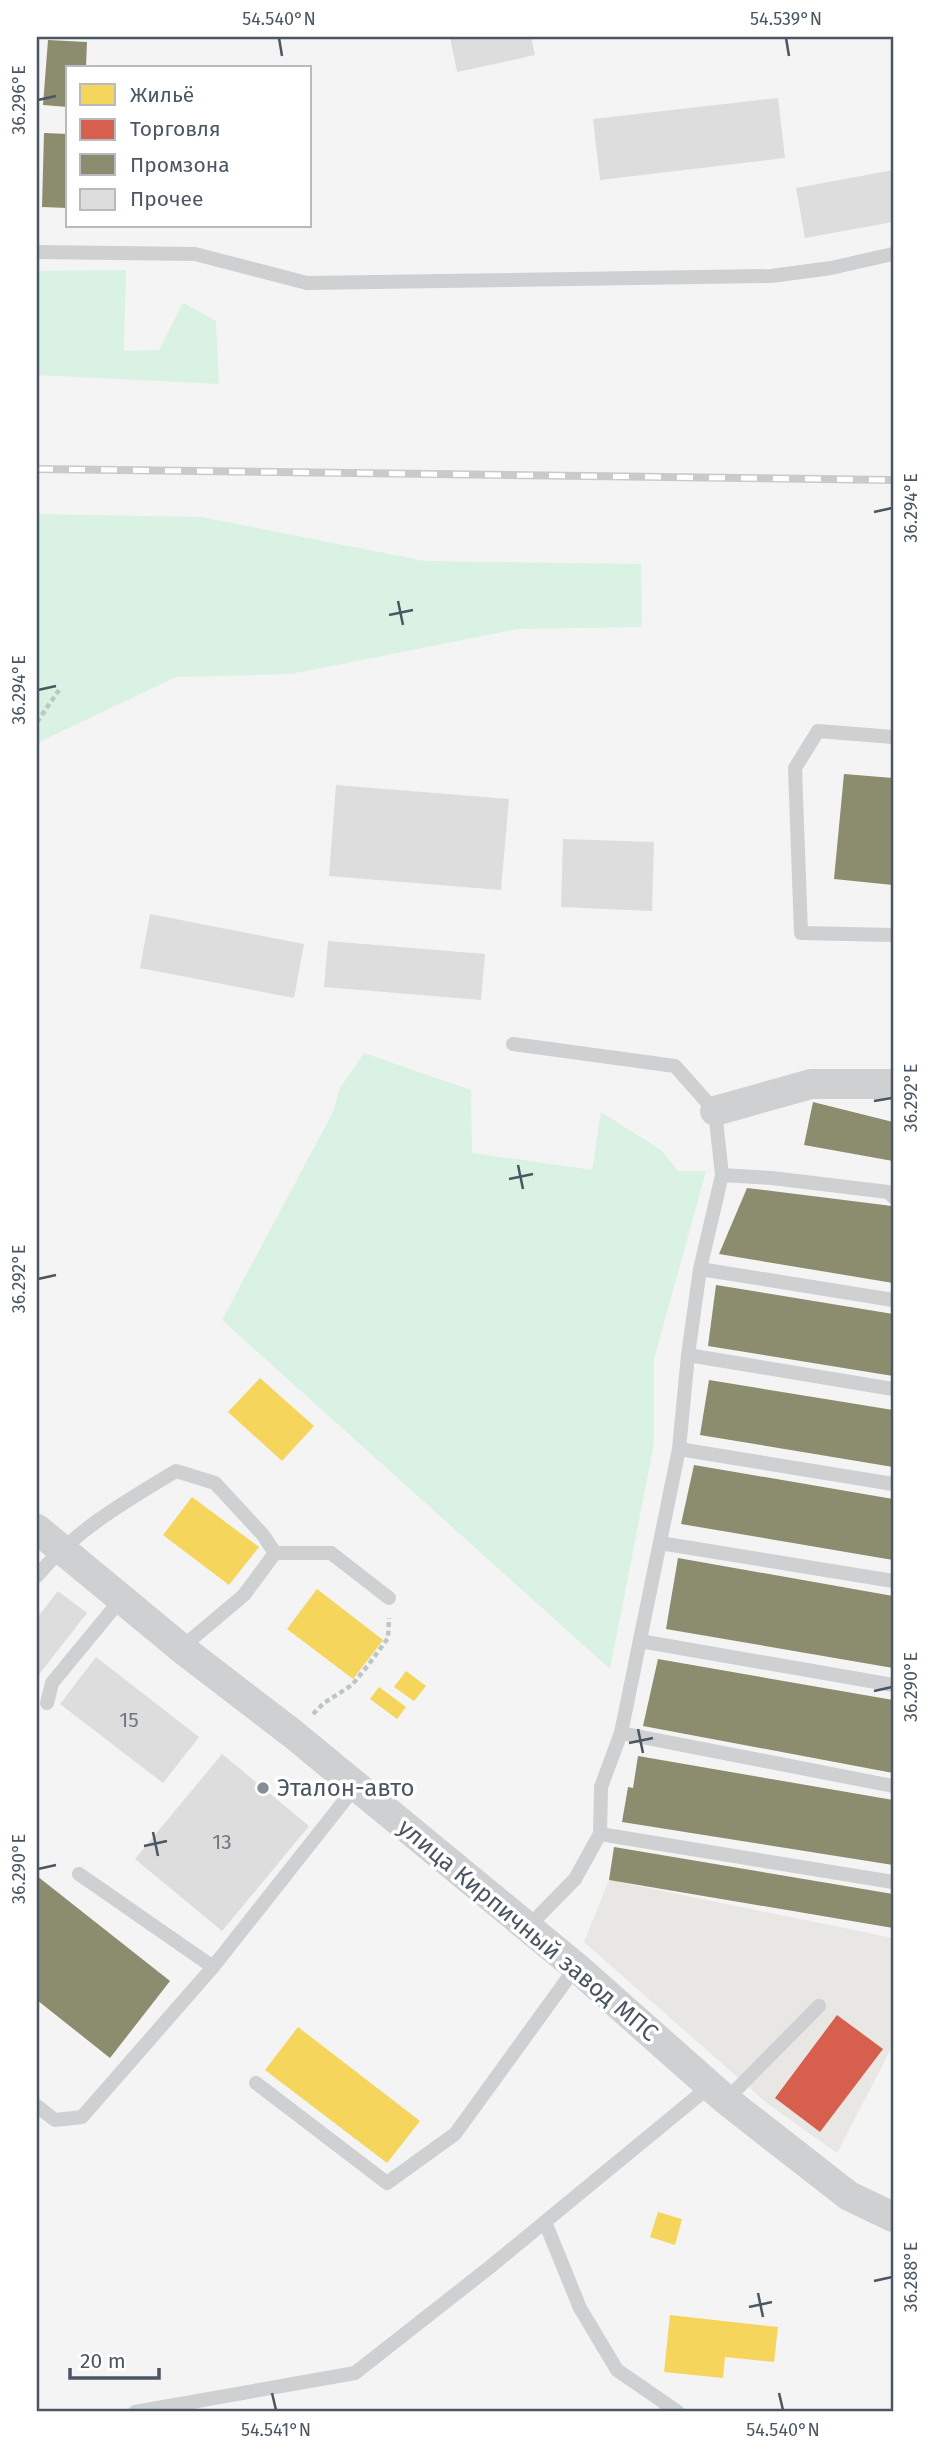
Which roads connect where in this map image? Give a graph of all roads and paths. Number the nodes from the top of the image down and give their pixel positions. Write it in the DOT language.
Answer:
graph roads {
  1 [pos="37,252"];
  2 [pos="893,254"];
  3 [pos="59,690"];
  4 [pos="37,722"];
  5 [pos="893,737"];
  6 [pos="893,936"];
  7 [pos="513,1044"];
  8 [pos="893,1084"];
  9 [pos="715,1111"];
  10 [pos="722,1175"];
  11 [pos="893,1197"];
  12 [pos="700,1269"];
  13 [pos="893,1300"];
  14 [pos="688,1355"];
  15 [pos="893,1389"];
  16 [pos="679,1449"];
  17 [pos="893,1483"];
  18 [pos="37,1529"];
  19 [pos="660,1543"];
  20 [pos="61,1549"];
  21 [pos="275,1553"];
  22 [pos="37,1576"];
  23 [pos="893,1581"];
  24 [pos="122,1598"];
  25 [pos="389,1598"];
  26 [pos="640,1641"];
  27 [pos="181,1648"];
  28 [pos="893,1685"];
  29 [pos="47,1703"];
  30 [pos="621,1733"];
  31 [pos="293,1734"];
  32 [pos="356,1786"];
  33 [pos="893,1786"];
  34 [pos="600,1834"];
  35 [pos="79,1874"];
  36 [pos="893,1882"];
  37 [pos="528,1927"];
  38 [pos="212,1967"];
  39 [pos="576,1967"];
  40 [pos="819,2006"];
  41 [pos="256,2082"];
  42 [pos="718,2093"];
  43 [pos="37,2106"];
  44 [pos="893,2217"];
  45 [pos="545,2222"];
  46 [pos="135,2412"];
  47 [pos="678,2412"];
  1 -- 2 [label="lane"];
  3 -- 4 [label="path"];
  5 -- 6 [label="lane"];
  7 -- 9 [label="lane"];
  8 -- 9 [label="street"];
  9 -- 10 [label="lane"];
  10 -- 11 [label="lane"];
  10 -- 12 [label="lane"];
  12 -- 13 [label="lane"];
  12 -- 14 [label="lane"];
  14 -- 15 [label="lane"];
  14 -- 16 [label="lane"];
  16 -- 17 [label="lane"];
  16 -- 19 [label="lane"];
  18 -- 20 [label="street, улица Кирпичный завод МПС"];
  19 -- 23 [label="lane"];
  19 -- 26 [label="lane"];
  20 -- 21 [label="lane"];
  20 -- 22 [label="lane"];
  20 -- 24 [label="street, улица Кирпичный завод МПС"];
  21 -- 25 [label="lane"];
  21 -- 27 [label="lane"];
  24 -- 27 [label="street, улица Кирпичный завод МПС"];
  24 -- 29 [label="lane"];
  25 -- 31 [label="path"];
  26 -- 28 [label="lane"];
  26 -- 30 [label="lane"];
  27 -- 31 [label="street, улица Кирпичный завод МПС"];
  30 -- 33 [label="lane"];
  30 -- 34 [label="lane"];
  31 -- 32 [label="street, улица Кирпичный завод МПС"];
  32 -- 37 [label="street, улица Кирпичный завод МПС"];
  32 -- 38 [label="lane"];
  34 -- 36 [label="lane"];
  34 -- 37 [label="lane"];
  35 -- 38 [label="lane"];
  37 -- 39 [label="street, улица Кирпичный завод МПС"];
  38 -- 43 [label="lane"];
  39 -- 41 [label="lane"];
  39 -- 42 [label="street, улица Кирпичный завод МПС"];
  40 -- 42 [label="lane"];
  42 -- 44 [label="street, улица Кирпичный завод МПС"];
  42 -- 45 [label="lane"];
  45 -- 46 [label="lane"];
  45 -- 47 [label="lane"];
}
